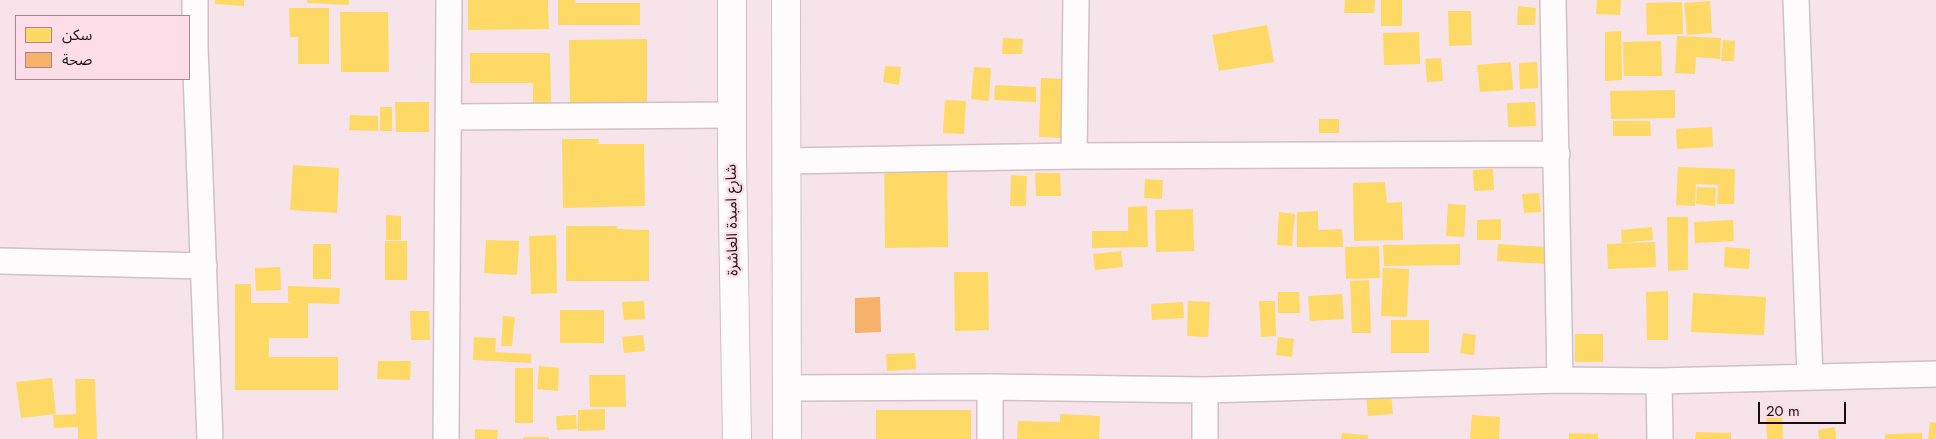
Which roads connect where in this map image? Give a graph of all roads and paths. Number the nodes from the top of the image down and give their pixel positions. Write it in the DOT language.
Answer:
graph roads {
  1 [pos="195,0"];
  2 [pos="449,0"];
  3 [pos="732,0"];
  4 [pos="786,0"];
  5 [pos="1076,0"];
  6 [pos="1554,0"];
  7 [pos="1796,0"];
  8 [pos="732,115"];
  9 [pos="448,117"];
  10 [pos="1557,154"];
  11 [pos="1074,156"];
  12 [pos="786,161"];
  13 [pos="0,261"];
  14 [pos="204,266"];
  15 [pos="1936,374"];
  16 [pos="1810,377"];
  17 [pos="1560,380"];
  18 [pos="1659,381"];
  19 [pos="990,387"];
  20 [pos="787,388"];
  21 [pos="1205,390"];
  22 [pos="210,439"];
  23 [pos="446,439"];
  24 [pos="737,439"];
  25 [pos="787,439"];
  26 [pos="990,439"];
  27 [pos="1204,439"];
  28 [pos="1660,439"];
  1 -- 14 [label="street"];
  2 -- 9 [label="street"];
  3 -- 8 [label="main road, شارع امبدة العاشرة"];
  4 -- 12 [label="main road"];
  5 -- 11 [label="street"];
  6 -- 10 [label="street"];
  7 -- 16 [label="street"];
  8 -- 9 [label="street"];
  8 -- 24 [label="main road, شارع امبدة العاشرة"];
  9 -- 23 [label="street"];
  10 -- 11 [label="street"];
  10 -- 17 [label="street"];
  11 -- 12 [label="street"];
  12 -- 20 [label="main road"];
  13 -- 14 [label="street"];
  14 -- 22 [label="street"];
  15 -- 16 [label="street"];
  16 -- 18 [label="street"];
  17 -- 18 [label="street"];
  17 -- 21 [label="street"];
  18 -- 28 [label="street"];
  19 -- 20 [label="street"];
  19 -- 21 [label="street"];
  19 -- 26 [label="street"];
  20 -- 25 [label="main road"];
  21 -- 27 [label="street"];
}
